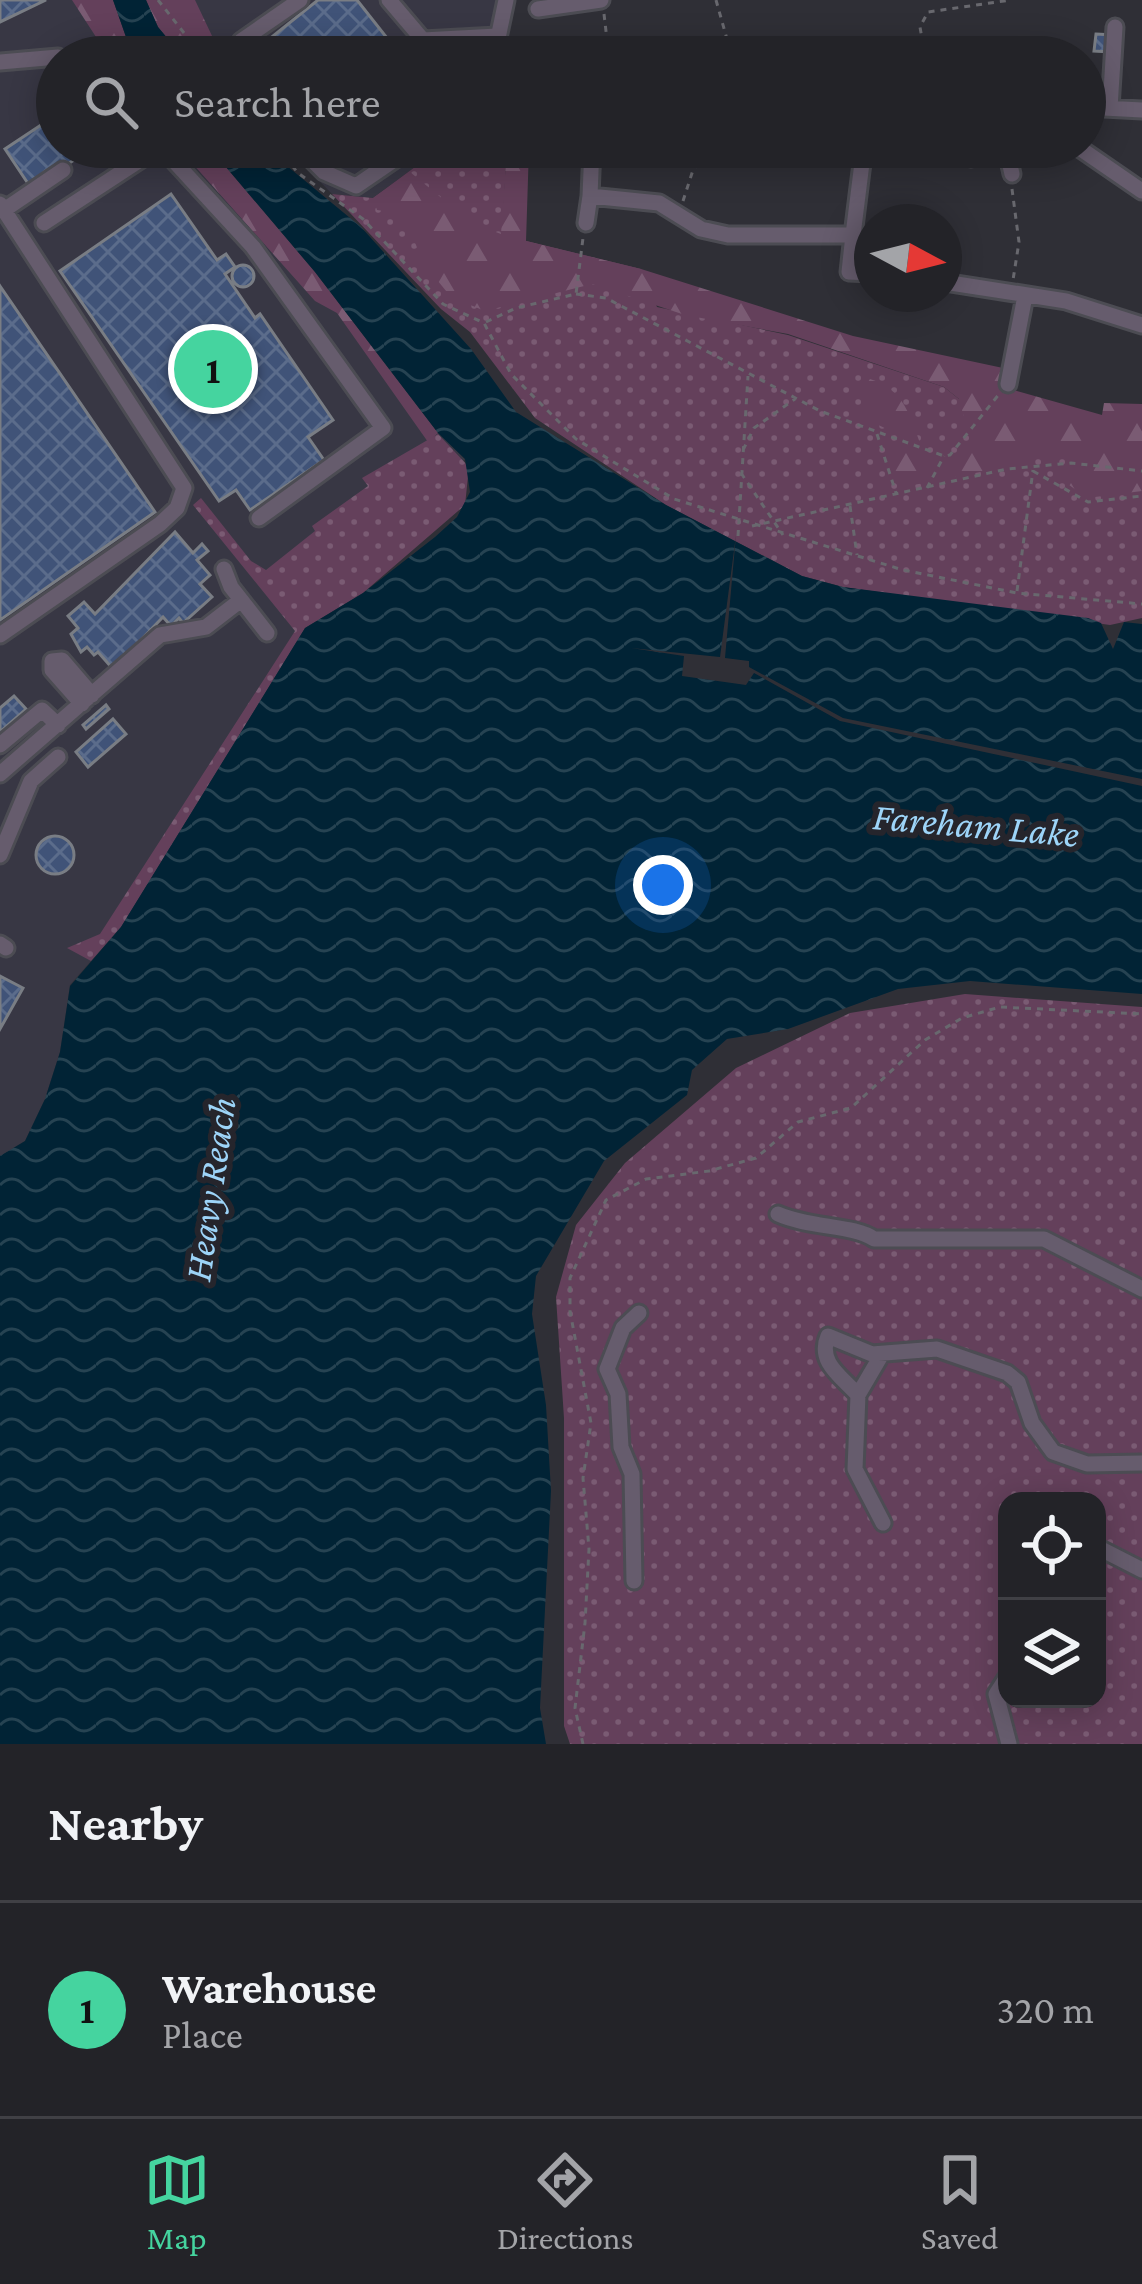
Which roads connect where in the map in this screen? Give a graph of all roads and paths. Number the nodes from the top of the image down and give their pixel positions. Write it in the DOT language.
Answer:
graph roads {
  1 [pos="158,0"];
  2 [pos="300,0"];
  3 [pos="389,0"];
  4 [pos="506,0"];
  5 [pos="602,0"];
  6 [pos="716,0"];
  7 [pos="1011,0"];
  8 [pos="538,9"];
  9 [pos="1115,27"];
  10 [pos="186,36"];
  11 [pos="247,36"];
  12 [pos="420,36"];
  13 [pos="497,36"];
  14 [pos="606,36"];
  15 [pos="726,36"];
  16 [pos="922,36"];
  17 [pos="36,59"];
  18 [pos="0,62"];
  19 [pos="1106,108"];
  20 [pos="1110,108"];
  21 [pos="1142,110"];
  22 [pos="1106,166"];
  23 [pos="129,168"];
  24 [pos="180,168"];
  25 [pos="294,168"];
  26 [pos="322,168"];
  27 [pos="382,168"];
  28 [pos="591,168"];
  29 [pos="694,168"];
  30 [pos="861,168"];
  31 [pos="1011,168"];
  32 [pos="63,170"];
  33 [pos="1012,173"];
  34 [pos="1142,191"];
  35 [pos="590,196"];
  36 [pos="2,207"];
  37 [pos="675,212"];
  38 [pos="44,223"];
  39 [pos="586,224"];
  40 [pos="853,236"];
  41 [pos="854,278"];
  42 [pos="962,285"];
  43 [pos="576,294"];
  44 [pos="1017,294"];
  45 [pos="484,323"];
  46 [pos="1142,325"];
  47 [pos="748,373"];
  48 [pos="1008,384"];
  49 [pos="796,398"];
  50 [pos="877,432"];
  51 [pos="742,451"];
  52 [pos="944,456"];
  53 [pos="1034,469"];
  54 [pos="1142,471"];
  55 [pos="741,473"];
  56 [pos="926,490"];
  57 [pos="897,493"];
  58 [pos="1142,496"];
  59 [pos="849,504"];
  60 [pos="260,518"];
  61 [pos="773,521"];
  62 [pos="739,523"];
  63 [pos="750,526"];
  64 [pos="738,536"];
  65 [pos="784,536"];
  66 [pos="858,559"];
  67 [pos="224,569"];
  68 [pos="1017,593"];
  69 [pos="241,600"];
  70 [pos="1142,604"];
  71 [pos="267,632"];
  72 [pos="0,634"];
  73 [pos="58,725"];
  74 [pos="0,745"];
  75 [pos="58,757"];
  76 [pos="0,774"];
  77 [pos="0,854"];
  78 [pos="1142,1014"];
  79 [pos="778,1214"];
  80 [pos="1142,1289"];
  81 [pos="639,1312"];
  82 [pos="882,1354"];
  83 [pos="858,1395"];
  84 [pos="1142,1463"];
  85 [pos="883,1523"];
  86 [pos="1106,1552"];
  87 [pos="1142,1570"];
  88 [pos="634,1581"];
  89 [pos="1000,1708"];
  90 [pos="583,1744"];
  91 [pos="1009,1744"];
  1 -- 10 [label="path"];
  2 -- 11 [label="street"];
  3 -- 12 [label="street"];
  4 -- 13 [label="street"];
  5 -- 8 [label="street"];
  5 -- 14 [label="path"];
  6 -- 15 [label="path"];
  7 -- 16 [label="path"];
  9 -- 20 [label="street"];
  17 -- 18 [label="street"];
  19 -- 20 [label="street"];
  20 -- 21 [label="street"];
  22 -- 34 [label="street"];
  23 -- 38 [label="street"];
  24 -- 60 [label="street"];
  25 -- 45 [label="path"];
  26 -- 27 [label="street"];
  28 -- 35 [label="street"];
  29 -- 37 [label="path"];
  30 -- 40 [label="street"];
  31 -- 33 [label="street"];
  32 -- 36 [label="street"];
  33 -- 44 [label="path"];
  35 -- 37 [label="street"];
  35 -- 39 [label="street"];
  36 -- 72 [label="street"];
  37 -- 40 [label="street"];
  39 -- 43 [label="path"];
  40 -- 41 [label="street"];
  42 -- 44 [label="street"];
  43 -- 45 [label="path"];
  43 -- 47 [label="path"];
  44 -- 46 [label="street"];
  44 -- 48 [label="street"];
  45 -- 62 [label="path"];
  47 -- 49 [label="path"];
  47 -- 51 [label="path"];
  48 -- 52 [label="path"];
  49 -- 50 [label="path"];
  49 -- 51 [label="path"];
  50 -- 52 [label="path"];
  50 -- 57 [label="path"];
  51 -- 55 [label="path"];
  52 -- 56 [label="path"];
  53 -- 54 [label="path"];
  53 -- 56 [label="path"];
  53 -- 58 [label="path"];
  53 -- 68 [label="path"];
  55 -- 61 [label="path"];
  55 -- 62 [label="path"];
  56 -- 57 [label="path"];
  57 -- 59 [label="path"];
  59 -- 61 [label="path"];
  59 -- 66 [label="path"];
  61 -- 63 [label="path"];
  61 -- 65 [label="path"];
  62 -- 63 [label="path"];
  62 -- 64 [label="path"];
  63 -- 65 [label="path"];
  65 -- 66 [label="path"];
  66 -- 68 [label="path"];
  67 -- 69 [label="street"];
  68 -- 70 [label="path"];
  69 -- 71 [label="street"];
  69 -- 73 [label="street"];
  73 -- 74 [label="street"];
  73 -- 76 [label="street"];
  75 -- 77 [label="street"];
  78 -- 90 [label="path"];
  79 -- 80 [label="street"];
  81 -- 88 [label="street"];
  82 -- 83 [label="street"];
  82 -- 83 [label="street"];
  82 -- 84 [label="street"];
  83 -- 85 [label="street"];
  86 -- 87 [label="street"];
  89 -- 91 [label="street"];
}
